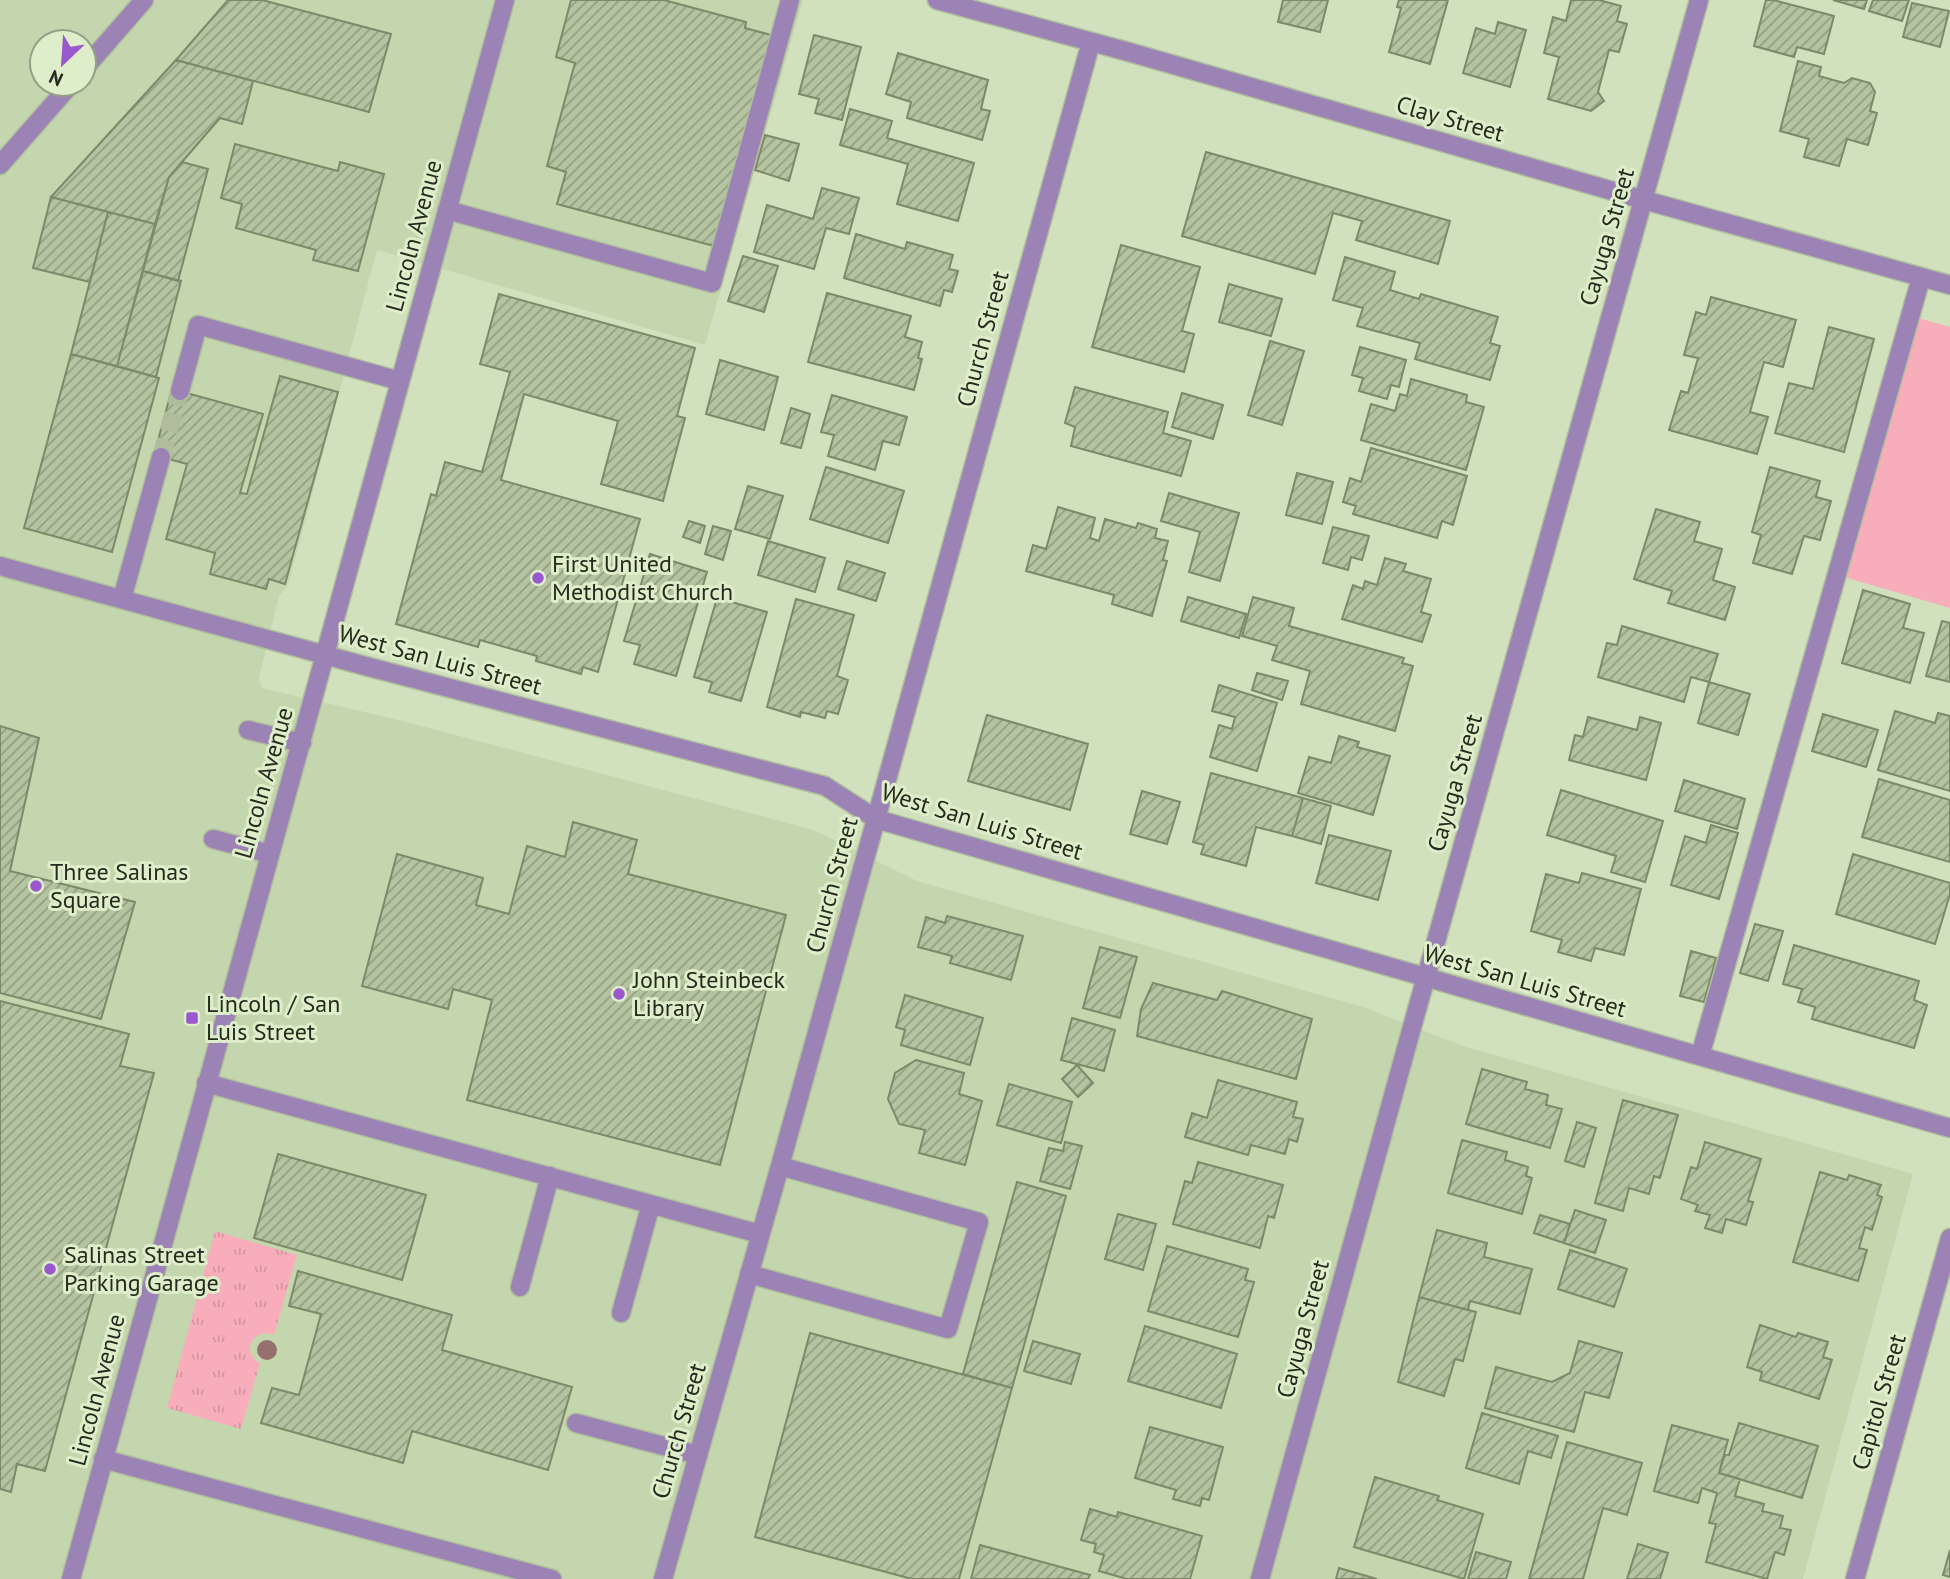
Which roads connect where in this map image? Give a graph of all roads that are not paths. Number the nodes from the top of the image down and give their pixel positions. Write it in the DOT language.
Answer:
graph roads {
  1 [pos="144,0"];
  2 [pos="505,0"];
  3 [pos="790,0"];
  4 [pos="937,0"];
  5 [pos="1699,0"];
  6 [pos="1091,42"];
  7 [pos="98,53"];
  8 [pos="59,98"];
  9 [pos="0,165"];
  10 [pos="1644,200"];
  11 [pos="447,211"];
  12 [pos="1922,278"];
  13 [pos="1950,285"];
  14 [pos="400,381"];
  15 [pos="180,391"];
  16 [pos="162,457"];
  17 [pos="0,566"];
  18 [pos="122,599"];
  19 [pos="325,655"];
  20 [pos="248,730"];
  21 [pos="302,743"];
  22 [pos="876,819"];
  23 [pos="213,839"];
  24 [pos="270,854"];
  25 [pos="1426,978"];
  26 [pos="1700,1056"];
  27 [pos="206,1083"];
  28 [pos="1950,1128"];
  29 [pos="780,1166"];
  30 [pos="550,1176"];
  31 [pos="651,1204"];
  32 [pos="760,1234"];
  33 [pos="1950,1238"];
  34 [pos="749,1274"];
  35 [pos="520,1287"];
  36 [pos="621,1313"];
  37 [pos="576,1423"];
  38 [pos="698,1455"];
  39 [pos="103,1459"];
  40 [pos="71,1579"];
  41 [pos="552,1579"];
  42 [pos="663,1579"];
  43 [pos="1260,1579"];
  44 [pos="1855,1579"];
  1 -- 7 [label="street"];
  2 -- 11 [label="street, Lincoln Avenue"];
  3 -- 11 [label="street"];
  4 -- 6 [label="street, Clay Street"];
  5 -- 10 [label="street, Cayuga Street"];
  6 -- 10 [label="street, Clay Street"];
  6 -- 22 [label="street, Church Street"];
  8 -- 9 [label="street"];
  10 -- 12 [label="street, Clay Street"];
  10 -- 25 [label="street, Cayuga Street"];
  11 -- 14 [label="street, Lincoln Avenue"];
  12 -- 13 [label="street, Clay Street"];
  12 -- 26 [label="street"];
  14 -- 15 [label="street"];
  14 -- 19 [label="street, Lincoln Avenue"];
  16 -- 18 [label="street"];
  17 -- 18 [label="street, West San Luis Street"];
  18 -- 19 [label="street, West San Luis Street"];
  19 -- 21 [label="street, Lincoln Avenue"];
  19 -- 22 [label="street, West San Luis Street"];
  20 -- 21 [label="street"];
  21 -- 24 [label="street, Lincoln Avenue"];
  22 -- 25 [label="street, West San Luis Street"];
  22 -- 29 [label="street, Church Street"];
  23 -- 24 [label="street"];
  24 -- 27 [label="street, Lincoln Avenue"];
  25 -- 26 [label="street, West San Luis Street"];
  25 -- 43 [label="street, Cayuga Street"];
  26 -- 28 [label="street, West San Luis Street"];
  27 -- 30 [label="street"];
  27 -- 39 [label="street, Lincoln Avenue"];
  29 -- 32 [label="street, Church Street"];
  29 -- 34 [label="street"];
  30 -- 31 [label="street"];
  30 -- 35 [label="street"];
  31 -- 32 [label="street"];
  31 -- 36 [label="street"];
  32 -- 34 [label="street, Church Street"];
  33 -- 44 [label="street, Capitol Street"];
  34 -- 38 [label="street, Church Street"];
  37 -- 38 [label="street"];
  38 -- 42 [label="street, Church Street"];
  39 -- 40 [label="street, Lincoln Avenue"];
  39 -- 41 [label="street"];
}
